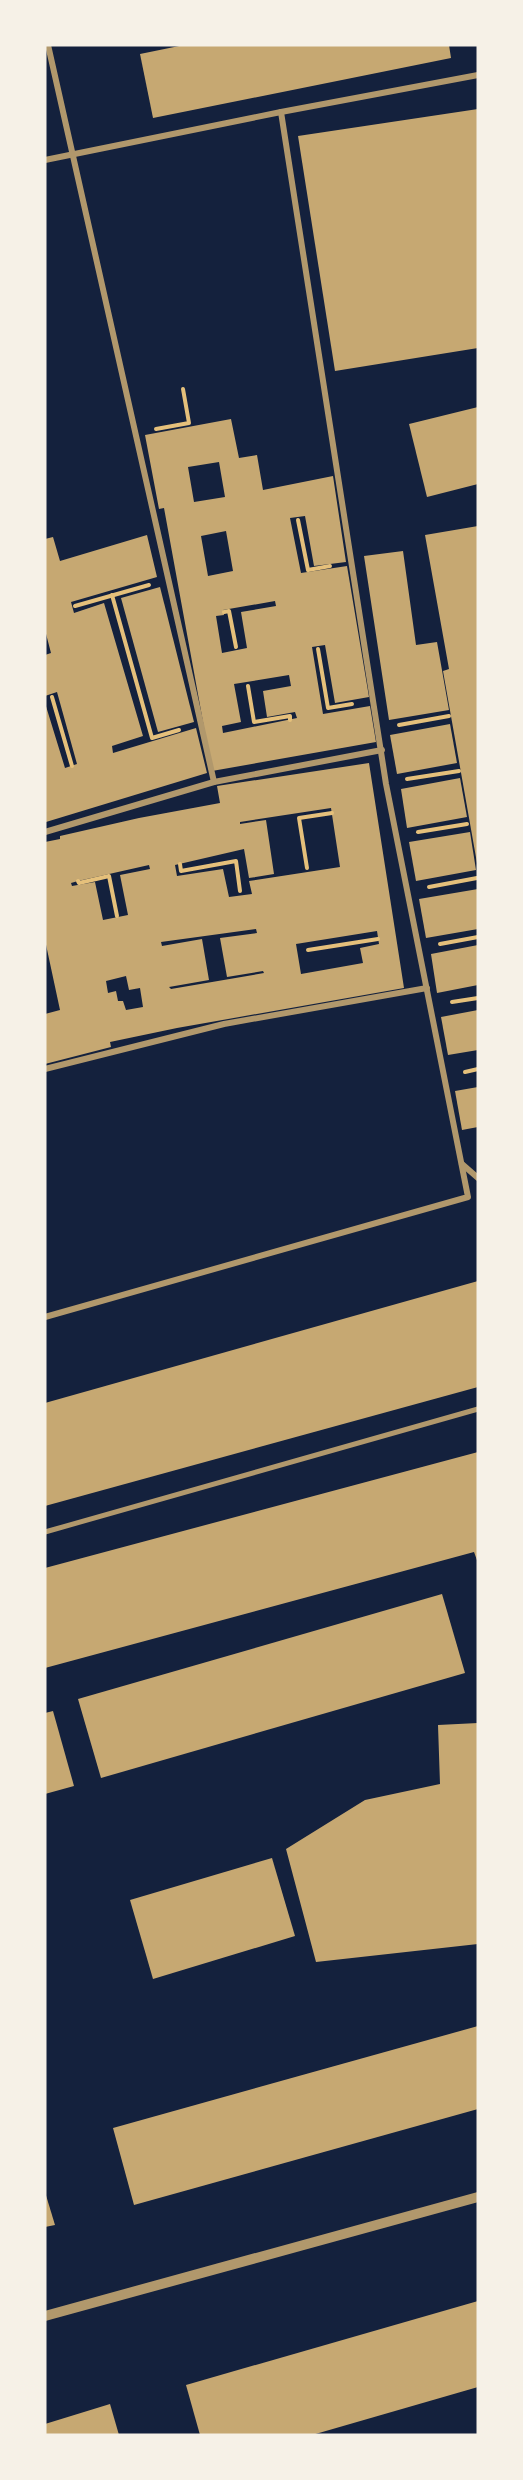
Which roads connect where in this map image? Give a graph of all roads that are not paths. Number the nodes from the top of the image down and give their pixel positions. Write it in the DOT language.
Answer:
graph roads {
  1 [pos="48,45"];
  2 [pos="478,75"];
  3 [pos="280,112"];
  4 [pos="71,154"];
  5 [pos="45,160"];
  6 [pos="382,750"];
  7 [pos="214,782"];
  8 [pos="45,832"];
  9 [pos="426,988"];
  10 [pos="45,1070"];
  11 [pos="461,1164"];
  12 [pos="478,1178"];
  13 [pos="45,1317"];
  14 [pos="478,1409"];
  15 [pos="45,1532"];
  16 [pos="478,2197"];
  17 [pos="45,2316"];
  1 -- 4 [label="street"];
  2 -- 3 [label="street"];
  3 -- 4 [label="street"];
  3 -- 6 [label="street"];
  4 -- 5 [label="street"];
  4 -- 7 [label="street"];
  6 -- 7 [label="street"];
  6 -- 9 [label="street"];
  7 -- 8 [label="street"];
  9 -- 10 [label="street"];
  9 -- 11 [label="street"];
  11 -- 12 [label="street"];
  11 -- 13 [label="street"];
  14 -- 15 [label="street"];
  16 -- 17 [label="street"];
}
